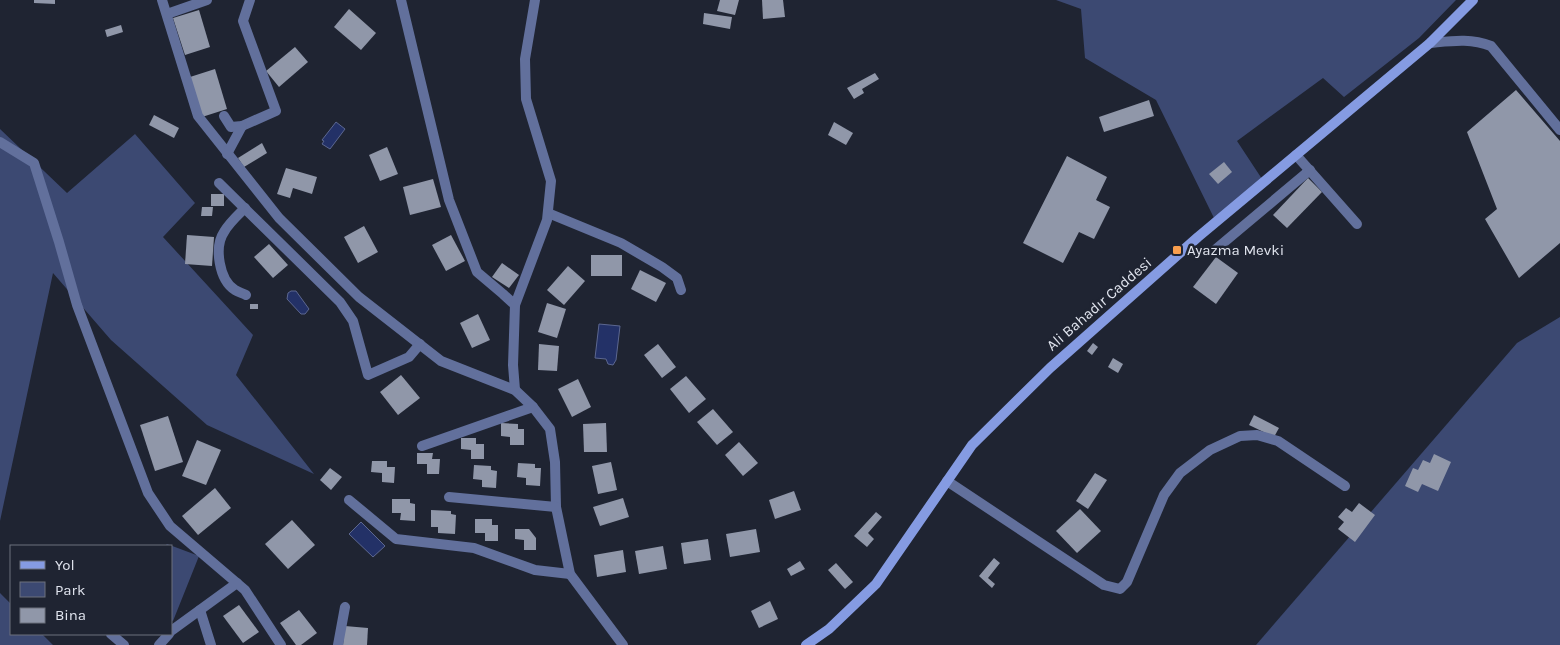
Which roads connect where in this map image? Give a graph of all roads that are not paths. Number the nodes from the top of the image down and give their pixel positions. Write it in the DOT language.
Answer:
graph roads {
  1 [pos="162,0"];
  2 [pos="207,0"];
  3 [pos="250,0"];
  4 [pos="401,0"];
  5 [pos="535,0"];
  6 [pos="1473,0"];
  7 [pos="167,14"];
  8 [pos="1430,43"];
  9 [pos="224,116"];
  10 [pos="242,126"];
  11 [pos="1560,130"];
  12 [pos="0,142"];
  13 [pos="227,154"];
  14 [pos="1296,155"];
  15 [pos="1310,170"];
  16 [pos="219,183"];
  17 [pos="245,208"];
  18 [pos="548,213"];
  19 [pos="1357,224"];
  20 [pos="1216,249"];
  21 [pos="681,290"];
  22 [pos="246,295"];
  23 [pos="514,306"];
  24 [pos="420,344"];
  25 [pos="515,390"];
  26 [pos="533,407"];
  27 [pos="422,446"];
  28 [pos="947,481"];
  29 [pos="1345,486"];
  30 [pos="449,497"];
  31 [pos="349,500"];
  32 [pos="556,507"];
  33 [pos="570,574"];
  34 [pos="237,583"];
  35 [pos="345,607"];
  36 [pos="200,610"];
  37 [pos="172,631"];
  38 [pos="112,635"];
  39 [pos="168,635"];
  40 [pos="124,645"];
  41 [pos="159,645"];
  42 [pos="211,645"];
  43 [pos="282,645"];
  44 [pos="338,645"];
  45 [pos="623,645"];
  46 [pos="806,645"];
  1 -- 7 [label="street"];
  2 -- 7 [label="street"];
  3 -- 10 [label="street"];
  4 -- 23 [label="street"];
  5 -- 18 [label="street"];
  6 -- 8 [label="main road, Ali Bahadır Caddesi"];
  7 -- 13 [label="street"];
  8 -- 11 [label="street"];
  8 -- 14 [label="main road, Ali Bahadır Caddesi"];
  9 -- 10 [label="street"];
  10 -- 13 [label="street"];
  12 -- 34 [label="street"];
  13 -- 24 [label="street"];
  14 -- 15 [label="street"];
  14 -- 28 [label="main road, Ali Bahadır Caddesi"];
  15 -- 19 [label="street"];
  15 -- 20 [label="street"];
  16 -- 17 [label="street"];
  17 -- 22 [label="street"];
  17 -- 24 [label="street"];
  18 -- 21 [label="street"];
  18 -- 23 [label="street"];
  23 -- 25 [label="street"];
  24 -- 25 [label="street"];
  25 -- 26 [label="street"];
  26 -- 27 [label="street"];
  26 -- 32 [label="street"];
  28 -- 29 [label="street"];
  28 -- 46 [label="main road, Ali Bahadır Caddesi"];
  30 -- 32 [label="street"];
  31 -- 33 [label="street"];
  32 -- 33 [label="street"];
  33 -- 45 [label="street"];
  34 -- 36 [label="street"];
  34 -- 43 [label="street"];
  35 -- 44 [label="street"];
  36 -- 37 [label="street"];
  36 -- 42 [label="street"];
  38 -- 40 [label="street"];
  39 -- 41 [label="street"];
}
